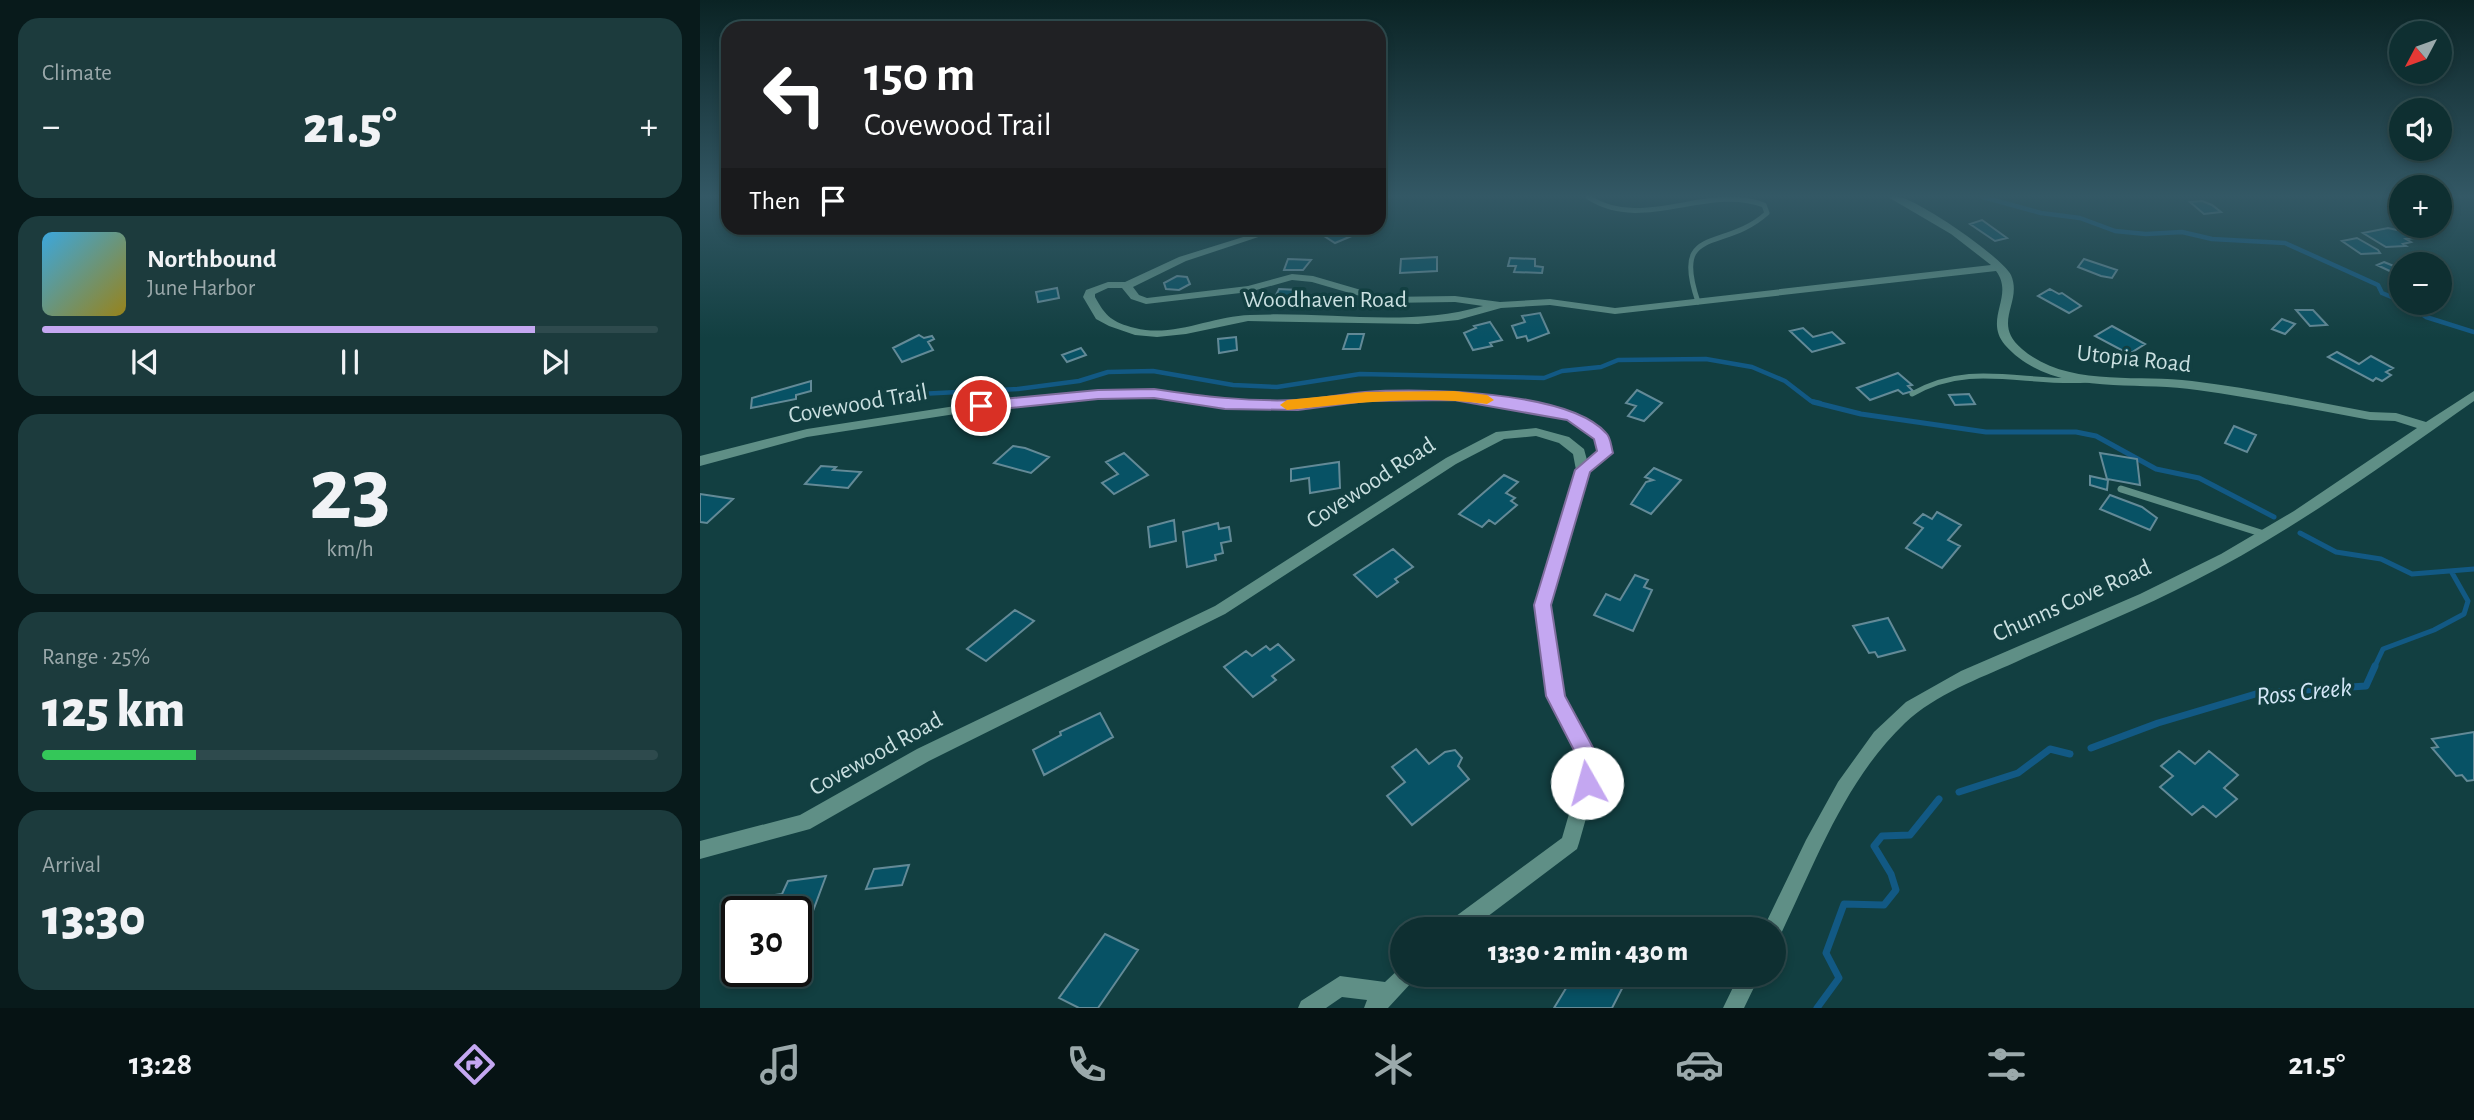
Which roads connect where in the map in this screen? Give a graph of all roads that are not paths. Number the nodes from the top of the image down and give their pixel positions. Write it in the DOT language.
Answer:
graph roads {
  1 [pos="1228,244"];
  2 [pos="1702,244"];
  3 [pos="1971,244"];
  4 [pos="2000,267"];
  5 [pos="1128,286"];
  6 [pos="1698,302"];
  7 [pos="1500,305"];
  8 [pos="2096,379"];
  9 [pos="1912,394"];
  10 [pos="2474,395"];
  11 [pos="2427,427"];
  12 [pos="700,461"];
  13 [pos="1583,470"];
  14 [pos="2121,489"];
  15 [pos="2265,535"];
  16 [pos="700,850"];
  17 [pos="1471,917"];
  18 [pos="1779,917"];
  19 [pos="1393,987"];
  20 [pos="1744,987"];
  21 [pos="1380,1000"];
  22 [pos="1308,1008"];
  23 [pos="1733,1008"];
  1 -- 5 [label="street"];
  2 -- 6 [label="lane"];
  3 -- 4 [label="street"];
  4 -- 6 [label="street, Woodhaven Road"];
  4 -- 8 [label="street, Utopia Road"];
  5 -- 7 [label="street, Woodhaven Road"];
  5 -- 7 [label="street, Woodhaven Road"];
  6 -- 7 [label="street, Woodhaven Road"];
  8 -- 9 [label="lane"];
  8 -- 11 [label="street, Utopia Road"];
  10 -- 11 [label="street, Chunns Cove Road"];
  11 -- 15 [label="street, Chunns Cove Road"];
  12 -- 13 [label="street, Covewood Trail"];
  13 -- 16 [label="street, Covewood Road"];
  13 -- 17 [label="street"];
  14 -- 15 [label="lane"];
  15 -- 18 [label="street, Chunns Cove Road"];
  19 -- 21 [label="street"];
  20 -- 23 [label="street"];
  21 -- 22 [label="street"];
}
